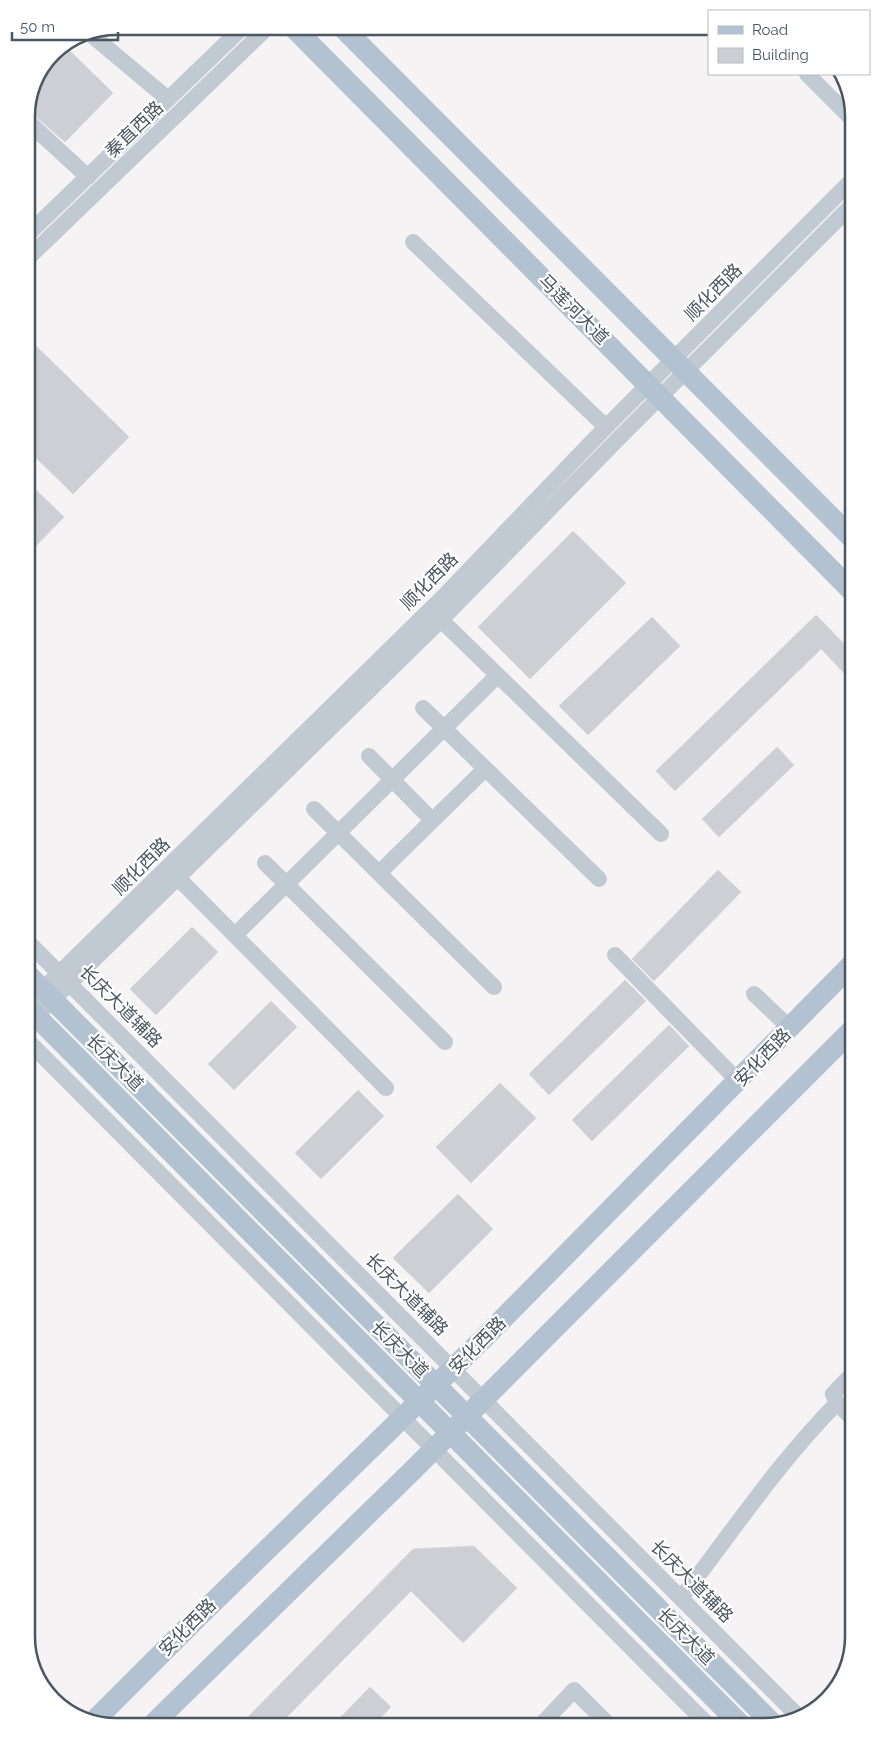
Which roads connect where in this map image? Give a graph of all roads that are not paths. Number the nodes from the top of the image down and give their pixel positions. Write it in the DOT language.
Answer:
graph roads {
  1 [pos="235,35"];
  2 [pos="260,35"];
  3 [pos="301,35"];
  4 [pos="350,35"];
  5 [pos="95,38"];
  6 [pos="809,75"];
  7 [pos="168,100"];
  8 [pos="845,112"];
  9 [pos="35,128"];
  10 [pos="88,177"];
  11 [pos="845,188"];
  12 [pos="845,211"];
  13 [pos="35,227"];
  14 [pos="413,242"];
  15 [pos="35,251"];
  16 [pos="679,366"];
  17 [pos="654,390"];
  18 [pos="606,426"];
  19 [pos="845,531"];
  20 [pos="845,584"];
  21 [pos="441,620"];
  22 [pos="497,676"];
  23 [pos="423,708"];
  24 [pos="444,728"];
  25 [pos="369,756"];
  26 [pos="485,769"];
  27 [pos="392,779"];
  28 [pos="314,809"];
  29 [pos="432,820"];
  30 [pos="338,833"];
  31 [pos="661,834"];
  32 [pos="264,864"];
  33 [pos="379,873"];
  34 [pos="178,878"];
  35 [pos="599,879"];
  36 [pos="286,884"];
  37 [pos="235,935"];
  38 [pos="35,949"];
  39 [pos="615,955"];
  40 [pos="845,971"];
  41 [pos="65,978"];
  42 [pos="35,982"];
  43 [pos="494,987"];
  44 [pos="754,994"];
  45 [pos="48,995"];
  46 [pos="35,1007"];
  47 [pos="35,1019"];
  48 [pos="790,1028"];
  49 [pos="845,1037"];
  50 [pos="444,1042"];
  51 [pos="35,1048"];
  52 [pos="738,1081"];
  53 [pos="386,1088"];
  54 [pos="453,1369"];
  55 [pos="845,1381"];
  56 [pos="436,1385"];
  57 [pos="483,1399"];
  58 [pos="419,1402"];
  59 [pos="837,1403"];
  60 [pos="845,1411"];
  61 [pos="466,1416"];
  62 [pos="403,1418"];
  63 [pos="450,1433"];
  64 [pos="434,1448"];
  65 [pos="681,1598"];
  66 [pos="794,1712"];
  67 [pos="99,1716"];
  68 [pos="159,1718"];
  69 [pos="548,1718"];
  70 [pos="602,1718"];
  71 [pos="701,1718"];
  72 [pos="734,1718"];
  73 [pos="767,1718"];
  1 -- 7 [label="street, 秦直西路"];
  2 -- 15 [label="street, 秦直西路"];
  3 -- 17 [label="main road, 马莲河大道"];
  4 -- 16 [label="main road, 马莲河大道"];
  5 -- 7 [label="street"];
  6 -- 8 [label="street"];
  7 -- 10 [label="street, 秦直西路"];
  9 -- 10 [label="street"];
  10 -- 13 [label="street, 秦直西路"];
  11 -- 16 [label="street, 顺化西路"];
  12 -- 16 [label="street, 顺化西路"];
  14 -- 18 [label="street"];
  16 -- 17 [label="street, 顺化西路"];
  16 -- 19 [label="main road, 马莲河大道"];
  17 -- 18 [label="street, 顺化西路"];
  17 -- 20 [label="main road, 马莲河大道"];
  17 -- 21 [label="street, 顺化西路"];
  18 -- 41 [label="street, 顺化西路"];
  21 -- 22 [label="street"];
  21 -- 34 [label="street, 顺化西路"];
  22 -- 24 [label="street"];
  22 -- 31 [label="street"];
  23 -- 24 [label="street"];
  24 -- 26 [label="street"];
  24 -- 27 [label="street"];
  25 -- 27 [label="street"];
  26 -- 29 [label="street"];
  26 -- 35 [label="street"];
  27 -- 29 [label="street"];
  27 -- 30 [label="street"];
  28 -- 30 [label="street"];
  29 -- 33 [label="street"];
  30 -- 33 [label="street"];
  30 -- 36 [label="street"];
  32 -- 36 [label="street"];
  33 -- 43 [label="street"];
  34 -- 37 [label="street"];
  34 -- 41 [label="street, 顺化西路"];
  36 -- 37 [label="street"];
  36 -- 50 [label="street"];
  37 -- 53 [label="street"];
  38 -- 41 [label="street, 长庆大道辅路"];
  39 -- 52 [label="street"];
  40 -- 48 [label="main road, 安化西路"];
  41 -- 45 [label="street, 顺化西路"];
  41 -- 54 [label="street, 长庆大道辅路"];
  42 -- 45 [label="main road, 长庆大道"];
  44 -- 48 [label="street"];
  45 -- 46 [label="street, 顺化西路"];
  45 -- 56 [label="main road, 长庆大道"];
  47 -- 58 [label="main road, 长庆大道"];
  48 -- 52 [label="main road, 安化西路"];
  49 -- 57 [label="main road"];
  51 -- 62 [label="street"];
  52 -- 54 [label="main road, 安化西路"];
  54 -- 56 [label="main road, 安化西路"];
  54 -- 57 [label="street, 长庆大道辅路"];
  55 -- 59 [label="street"];
  56 -- 58 [label="main road, 安化西路"];
  56 -- 61 [label="main road, 长庆大道"];
  57 -- 61 [label="main road"];
  57 -- 65 [label="street, 长庆大道辅路"];
  58 -- 62 [label="main road, 安化西路"];
  58 -- 63 [label="main road, 长庆大道"];
  59 -- 60 [label="street"];
  59 -- 65 [label="street"];
  61 -- 63 [label="main road"];
  61 -- 73 [label="main road, 长庆大道"];
  62 -- 64 [label="street"];
  62 -- 67 [label="main road, 安化西路"];
  63 -- 64 [label="main road"];
  63 -- 72 [label="main road, 长庆大道"];
  64 -- 68 [label="main road"];
  64 -- 71 [label="street"];
  65 -- 66 [label="street, 长庆大道辅路"];
  69 -- 70 [label="street"];
}
